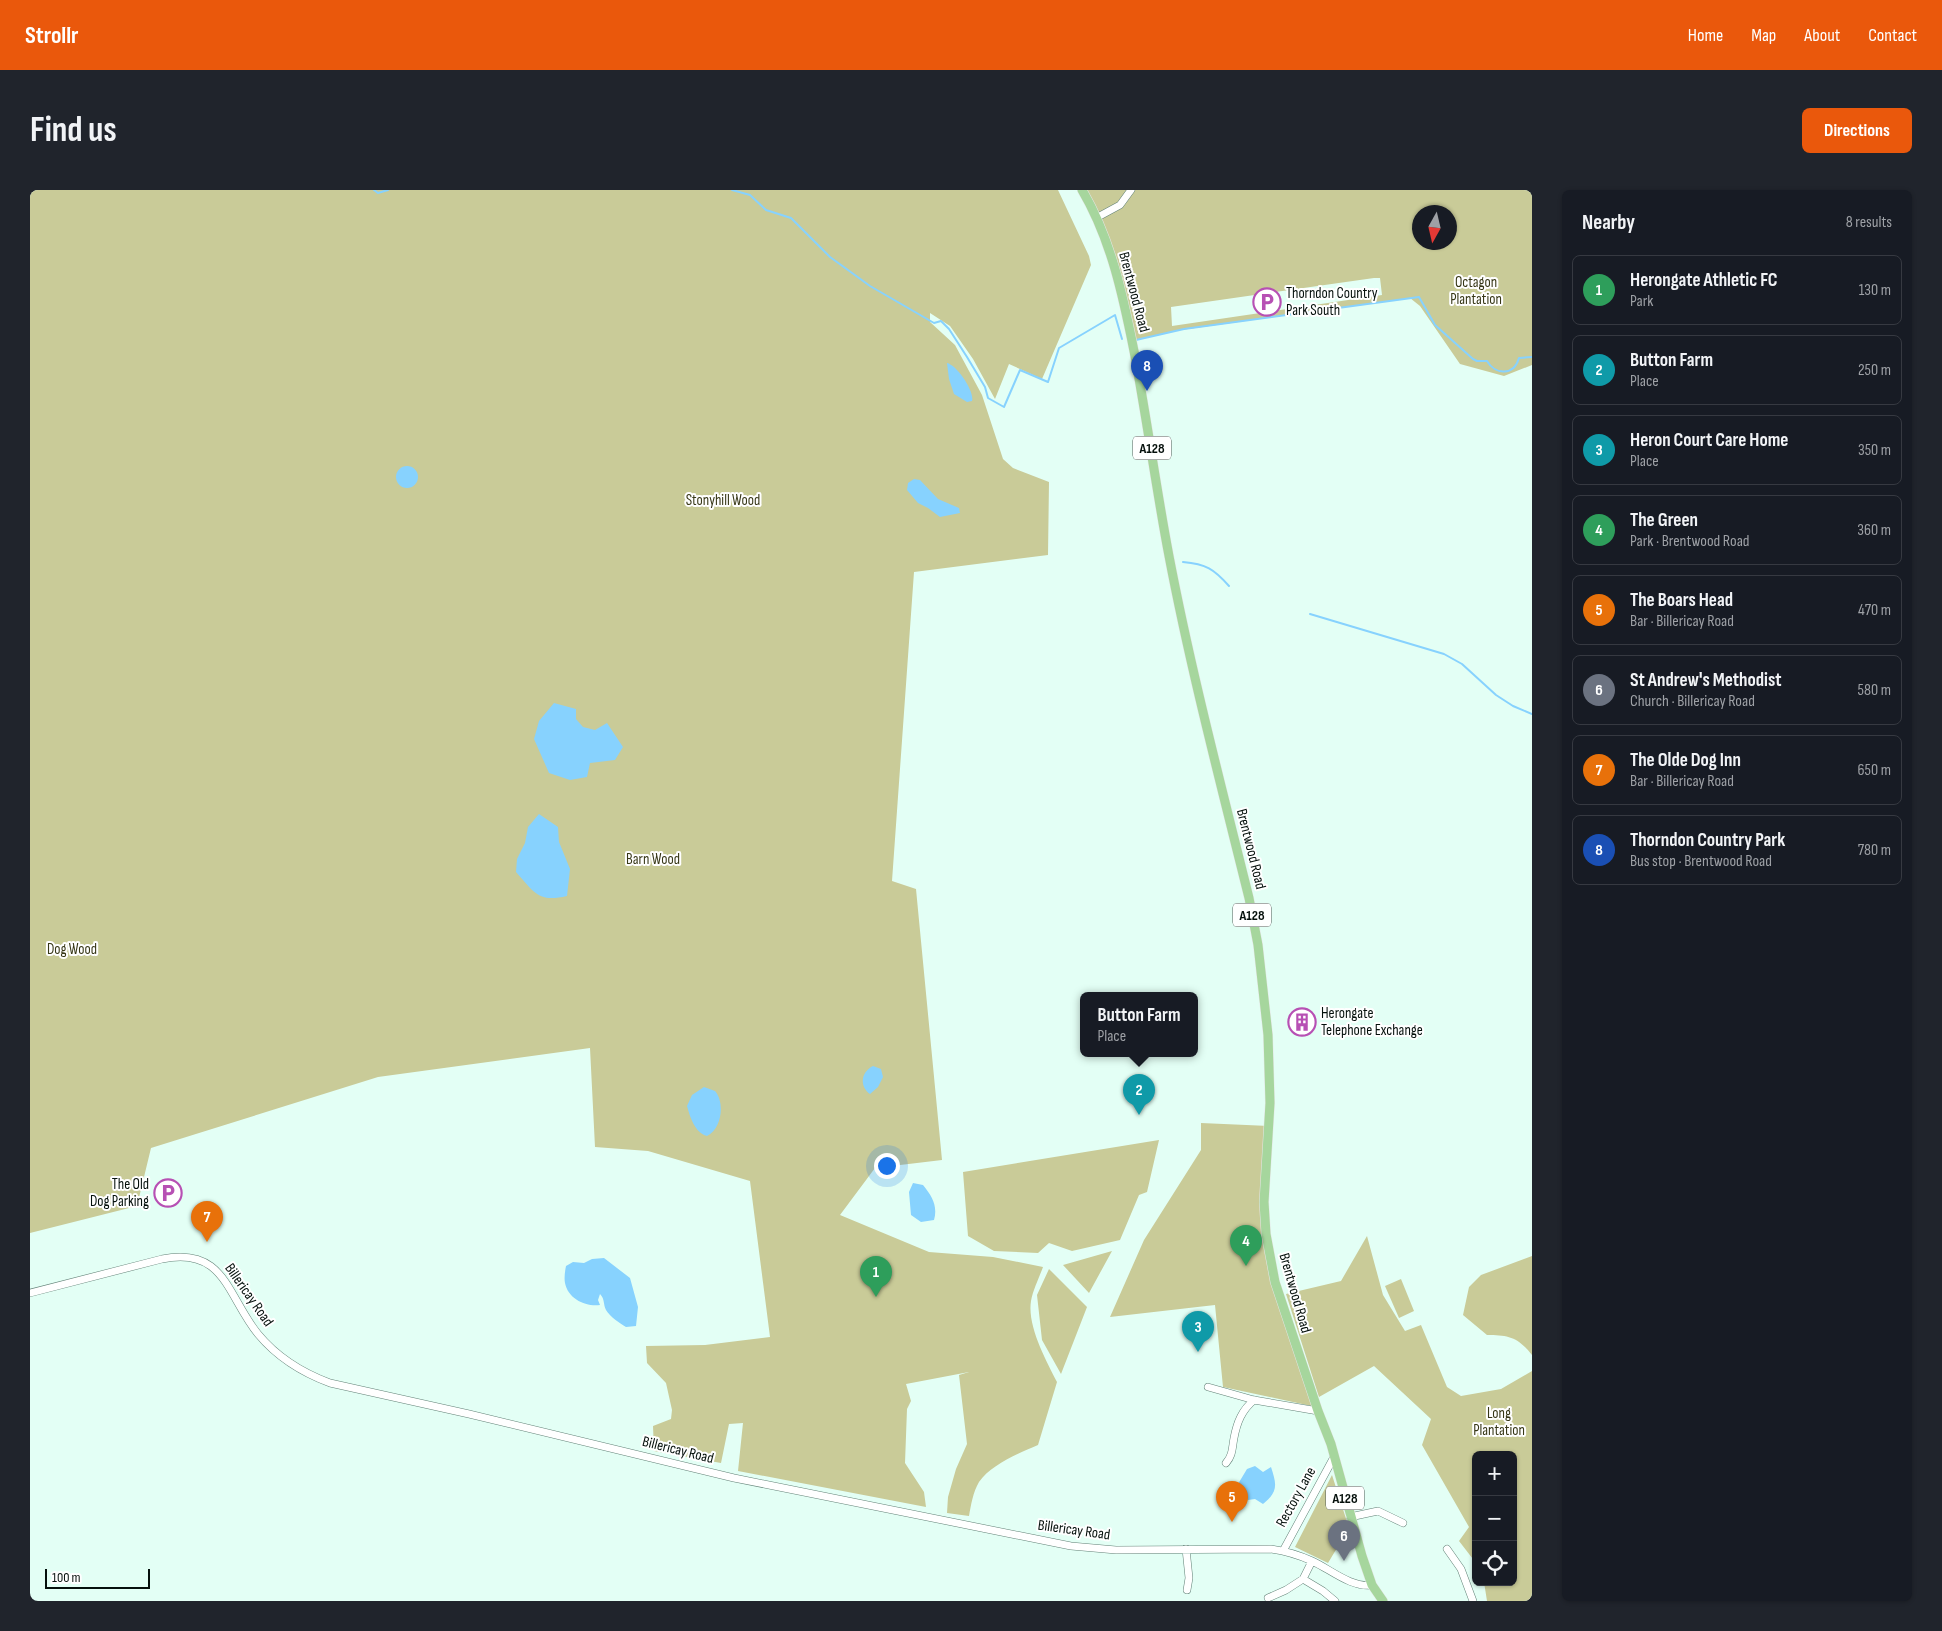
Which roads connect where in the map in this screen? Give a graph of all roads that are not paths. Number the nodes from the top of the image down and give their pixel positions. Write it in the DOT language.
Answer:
graph roads {
  1 [pos="1082,190"];
  2 [pos="1131,190"];
  3 [pos="1096,218"];
  4 [pos="30,1293"];
  5 [pos="1208,1387"];
  6 [pos="1254,1400"];
  7 [pos="1318,1412"];
  8 [pos="1334,1457"];
  9 [pos="1226,1463"];
  10 [pos="1350,1517"];
  11 [pos="1403,1523"];
  12 [pos="1186,1549"];
  13 [pos="1447,1549"];
  14 [pos="1283,1551"];
  15 [pos="1312,1561"];
  16 [pos="1303,1579"];
  17 [pos="1372,1585"];
  18 [pos="1187,1590"];
  19 [pos="1268,1598"];
  20 [pos="1335,1601"];
  21 [pos="1383,1601"];
  22 [pos="1473,1601"];
  1 -- 3 [label="main road, Brentwood Road / A128"];
  2 -- 3 [label="street"];
  3 -- 7 [label="main road, Brentwood Road / A128"];
  4 -- 12 [label="street, Billericay Road"];
  5 -- 6 [label="street"];
  6 -- 7 [label="street"];
  6 -- 9 [label="street"];
  7 -- 8 [label="main road, Brentwood Road / A128"];
  8 -- 10 [label="main road, Brentwood Road / A128"];
  8 -- 14 [label="street, Rectory Lane"];
  10 -- 11 [label="street"];
  10 -- 17 [label="main road, Brentwood Road / A128"];
  12 -- 14 [label="street, Billericay Road"];
  12 -- 18 [label="street"];
  13 -- 22 [label="street"];
  14 -- 15 [label="street, Billericay Road"];
  15 -- 16 [label="street"];
  15 -- 17 [label="street, Billericay Road"];
  16 -- 19 [label="street"];
  16 -- 20 [label="street"];
  17 -- 21 [label="main road, Brentwood Road / A128"];
}
